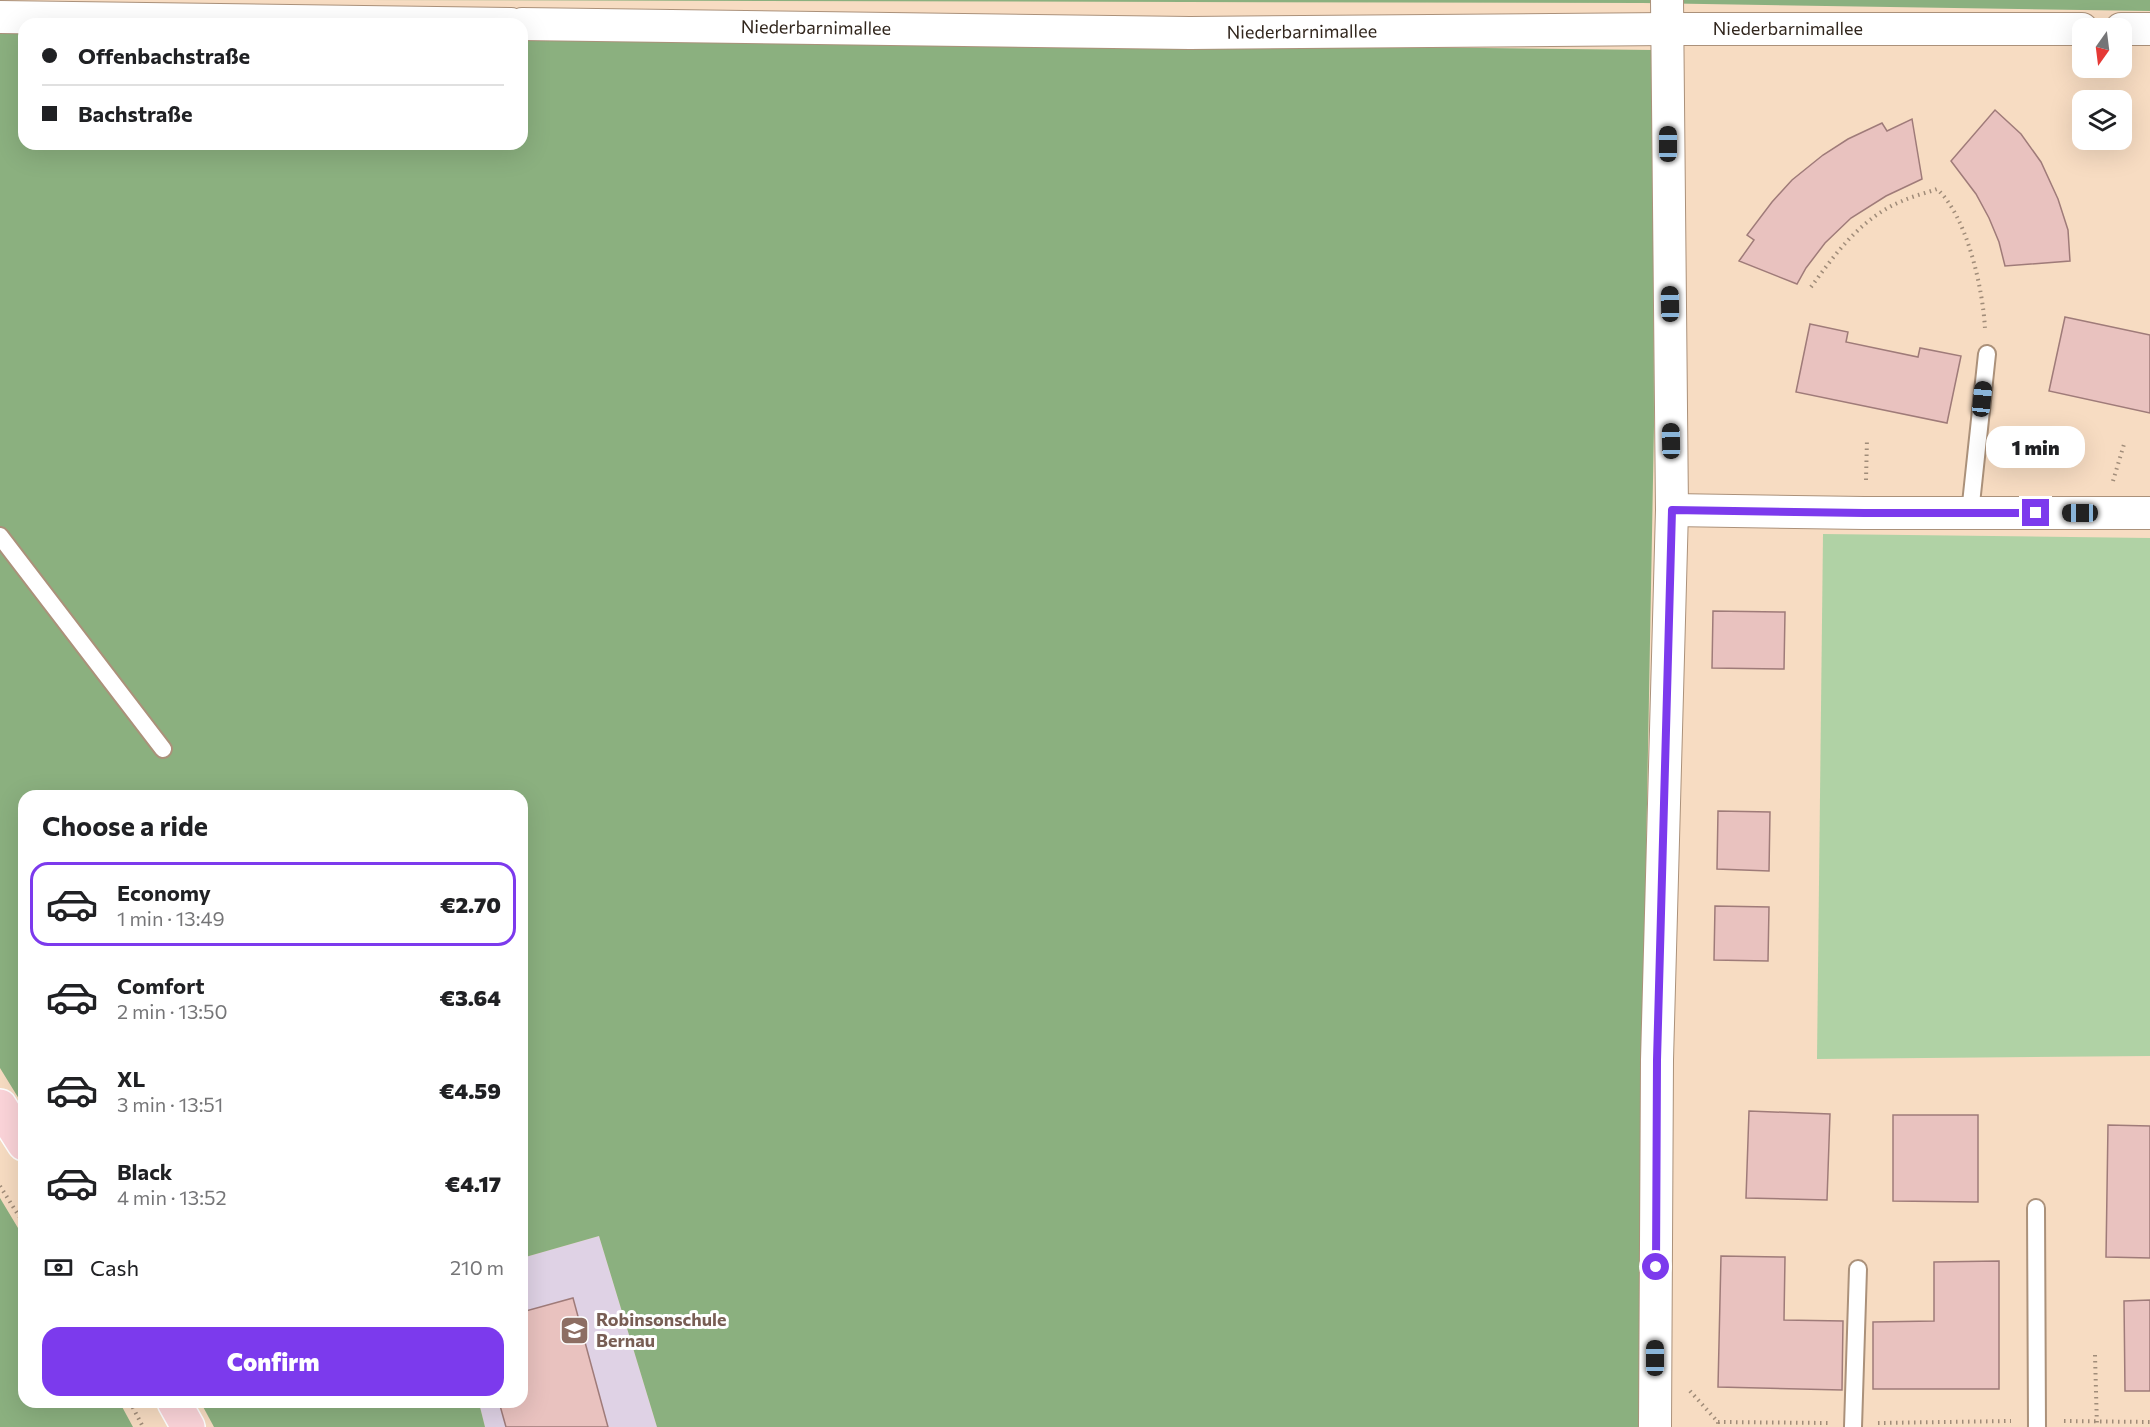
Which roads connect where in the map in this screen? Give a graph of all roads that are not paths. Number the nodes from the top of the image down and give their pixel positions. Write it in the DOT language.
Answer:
graph roads {
  1 [pos="1667,15"];
  2 [pos="0,17"];
  3 [pos="73,18"];
  4 [pos="528,24"];
  5 [pos="2072,29"];
  6 [pos="2132,29"];
  7 [pos="2150,29"];
  8 [pos="1987,354"];
  9 [pos="1672,510"];
  10 [pos="1970,513"];
  11 [pos="2150,513"];
  12 [pos="0,536"];
  13 [pos="163,749"];
  14 [pos="0,1106"];
  15 [pos="18,1134"];
  16 [pos="2036,1208"];
  17 [pos="1858,1269"];
  18 [pos="177,1408"];
  19 [pos="2037,1424"];
  20 [pos="1853,1425"];
  21 [pos="188,1427"];
  22 [pos="1655,1427"];
  1 -- 4 [label="street, Niederbarnimallee"];
  1 -- 5 [label="street, Niederbarnimallee"];
  1 -- 9 [label="street"];
  2 -- 3 [label="street"];
  6 -- 7 [label="street"];
  8 -- 10 [label="lane"];
  9 -- 10 [label="street"];
  9 -- 22 [label="street"];
  10 -- 11 [label="street"];
  12 -- 13 [label="lane"];
  14 -- 15 [label="main road"];
  16 -- 19 [label="lane"];
  17 -- 20 [label="lane"];
  18 -- 21 [label="main road"];
}
